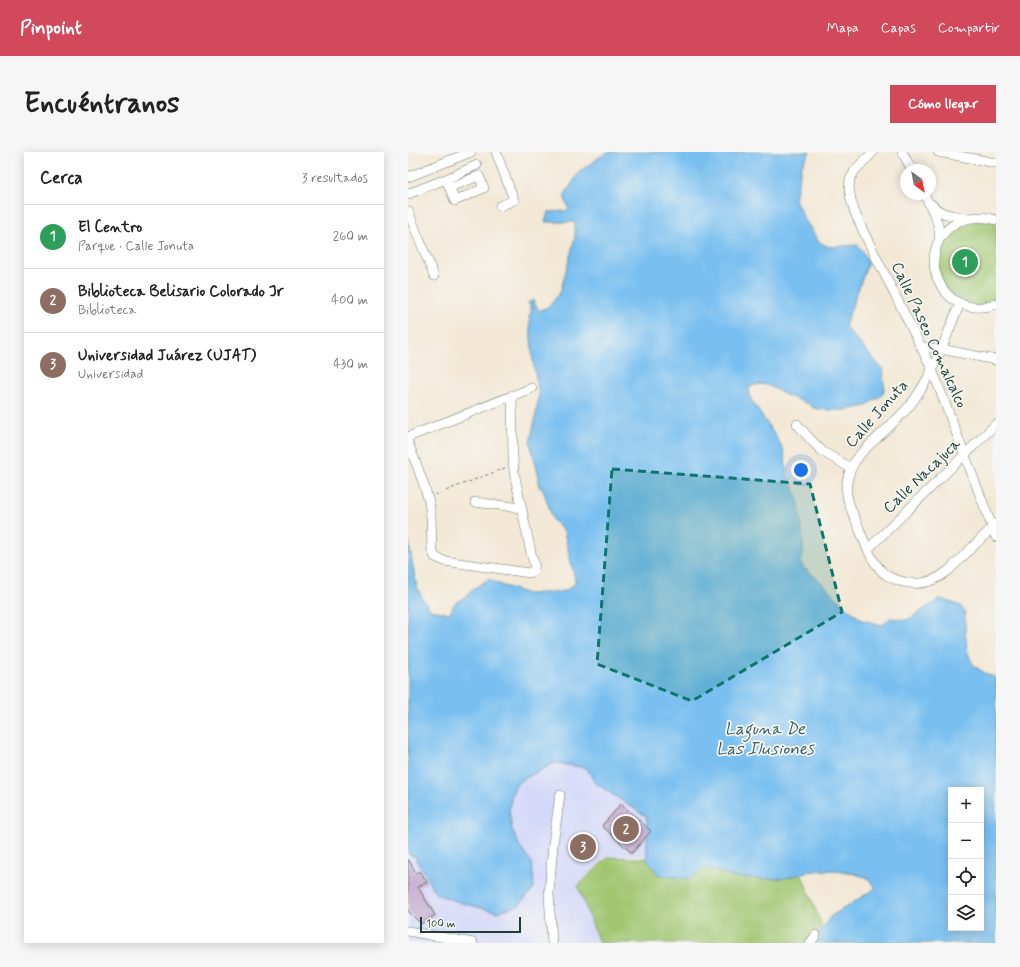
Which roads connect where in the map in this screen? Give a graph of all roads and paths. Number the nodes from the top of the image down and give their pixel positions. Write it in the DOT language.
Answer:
graph roads {
  1 [pos="471,152"];
  2 [pos="496,152"];
  3 [pos="873,152"];
  4 [pos="902,152"];
  5 [pos="938,152"];
  6 [pos="454,155"];
  7 [pos="996,163"];
  8 [pos="909,164"];
  9 [pos="477,165"];
  10 [pos="408,177"];
  11 [pos="408,194"];
  12 [pos="927,200"];
  13 [pos="928,200"];
  14 [pos="500,206"];
  15 [pos="408,211"];
  16 [pos="967,218"];
  17 [pos="996,220"];
  18 [pos="939,242"];
  19 [pos="434,276"];
  20 [pos="960,303"];
  21 [pos="996,304"];
  22 [pos="921,347"];
  23 [pos="941,349"];
  24 [pos="996,360"];
  25 [pos="932,369"];
  26 [pos="532,388"];
  27 [pos="512,396"];
  28 [pos="797,424"];
  29 [pos="996,424"];
  30 [pos="408,437"];
  31 [pos="408,442"];
  32 [pos="965,455"];
  33 [pos="513,465"];
  34 [pos="851,468"];
  35 [pos="428,498"];
  36 [pos="475,502"];
  37 [pos="521,508"];
  38 [pos="994,525"];
  39 [pos="996,537"];
  40 [pos="868,549"];
  41 [pos="560,795"];
  42 [pos="408,931"];
  43 [pos="816,935"];
  44 [pos="473,943"];
  45 [pos="552,943"];
  46 [pos="810,943"];
  1 -- 6 [label="street"];
  2 -- 14 [label="street"];
  3 -- 22 [label="street, Calle Paseo Comalcalco"];
  4 -- 8 [label="street"];
  5 -- 7 [label="street"];
  6 -- 10 [label="street"];
  9 -- 11 [label="street"];
  12 -- 18 [label="street"];
  13 -- 16 [label="street"];
  15 -- 19 [label="street"];
  16 -- 17 [label="street"];
  16 -- 18 [label="street"];
  18 -- 20 [label="street"];
  20 -- 21 [label="street"];
  20 -- 23 [label="street, Calle Jonuta"];
  22 -- 23 [label="street"];
  22 -- 25 [label="street, Calle Paseo Comalcalco"];
  23 -- 24 [label="street"];
  23 -- 25 [label="street, Calle Jonuta"];
  25 -- 32 [label="street, Calle Paseo Comalcalco"];
  25 -- 34 [label="street, Calle Jonuta"];
  26 -- 27 [label="street"];
  27 -- 30 [label="street"];
  27 -- 33 [label="street"];
  28 -- 34 [label="street"];
  29 -- 32 [label="street, Calle Nacajuca"];
  31 -- 35 [label="street"];
  32 -- 38 [label="street, Calle Paseo Comalcalco"];
  32 -- 40 [label="street, Calle Nacajuca"];
  33 -- 35 [label="path"];
  33 -- 37 [label="street"];
  34 -- 40 [label="street, Calle Jonuta"];
  35 -- 37 [label="street"];
  36 -- 37 [label="street"];
  38 -- 39 [label="street, Calle Paseo Comalcalco"];
  38 -- 40 [label="street, Calle Jonuta"];
  41 -- 45 [label="street"];
  42 -- 44 [label="street"];
  43 -- 46 [label="street"];
}
